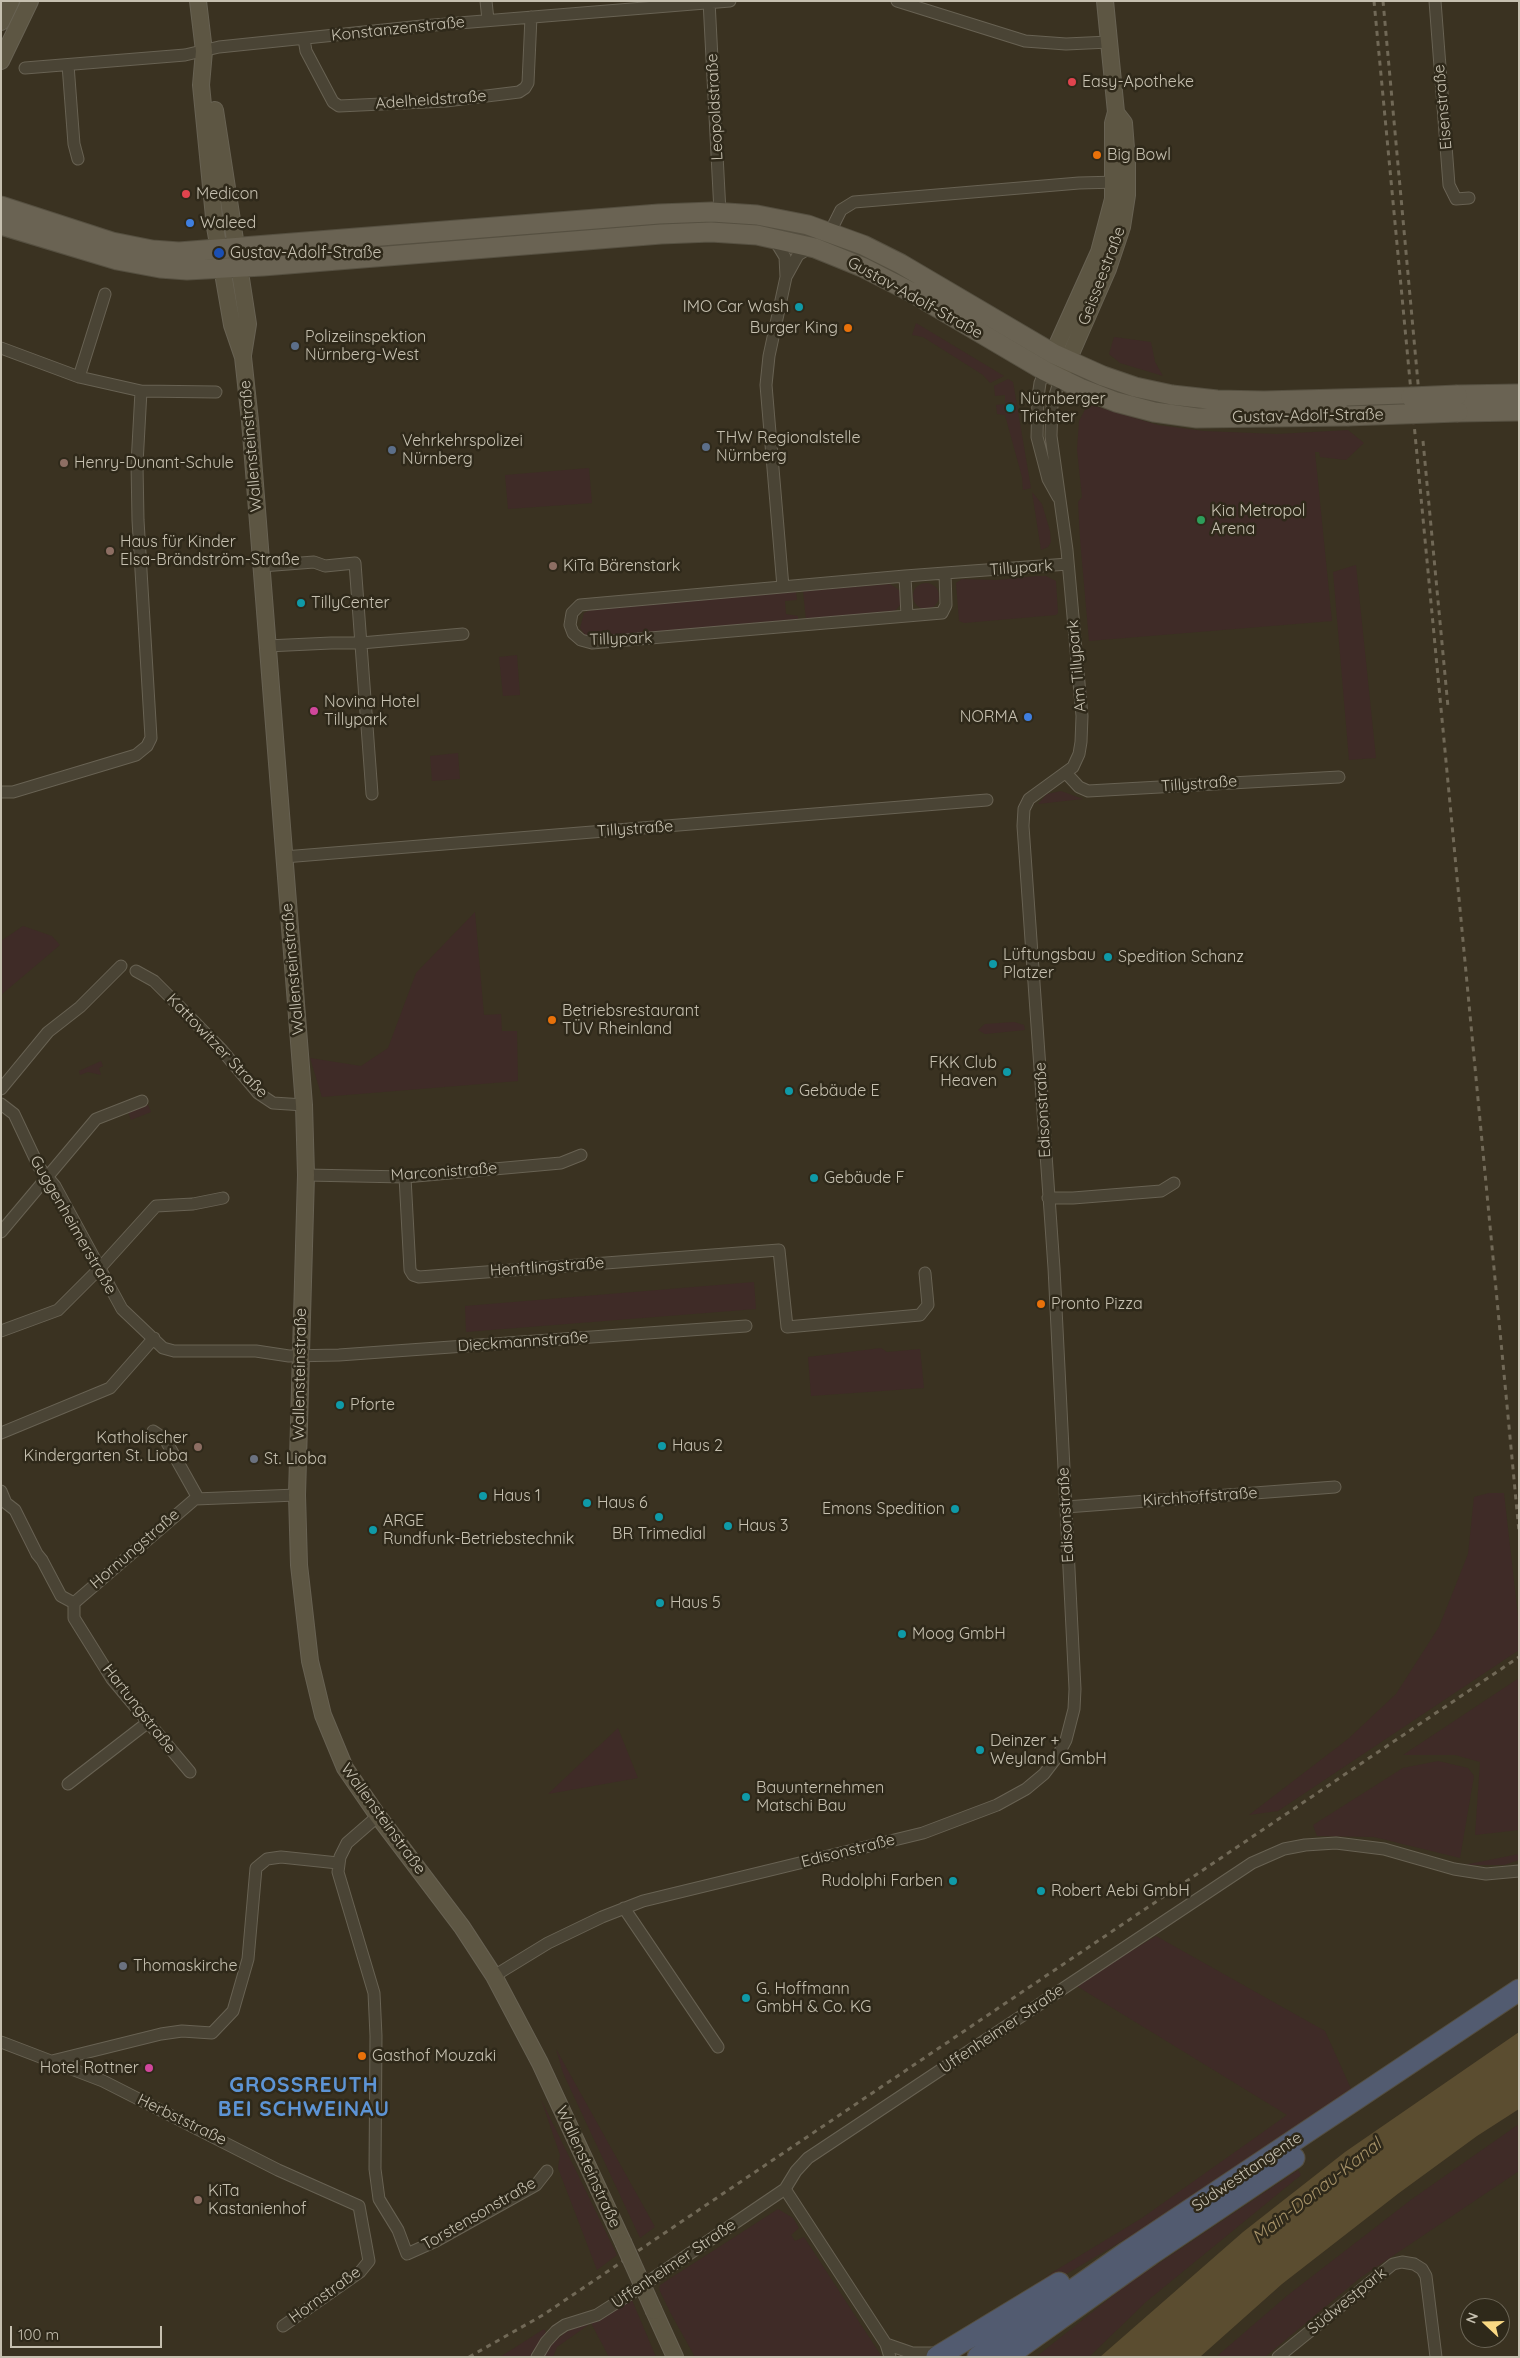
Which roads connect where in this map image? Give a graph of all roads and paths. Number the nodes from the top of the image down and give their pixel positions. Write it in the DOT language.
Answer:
graph roads {
  1 [pos="11,1"];
  2 [pos="30,1"];
  3 [pos="198,1"];
  4 [pos="486,1"];
  5 [pos="730,1"];
  6 [pos="897,1"];
  7 [pos="1105,1"];
  8 [pos="1435,1"];
  9 [pos="709,2"];
  10 [pos="531,17"];
  11 [pos="488,20"];
  12 [pos="1,22"];
  13 [pos="304,39"];
  14 [pos="1109,42"];
  15 [pos="204,51"];
  16 [pos="1,61"];
  17 [pos="68,65"];
  18 [pos="25,68"];
  19 [pos="78,159"];
  20 [pos="1121,182"];
  21 [pos="1468,198"];
  22 [pos="1,206"];
  23 [pos="720,212"];
  24 [pos="1,225"];
  25 [pos="830,232"];
  26 [pos="773,238"];
  27 [pos="811,247"];
  28 [pos="227,249"];
  29 [pos="231,268"];
  30 [pos="786,277"];
  31 [pos="105,294"];
  32 [pos="1,348"];
  33 [pos="1061,357"];
  34 [pos="1053,375"];
  35 [pos="80,377"];
  36 [pos="141,390"];
  37 [pos="216,392"];
  38 [pos="1519,394"];
  39 [pos="1458,403"];
  40 [pos="1347,407"];
  41 [pos="1519,410"];
  42 [pos="1061,503"];
  43 [pos="1068,564"];
  44 [pos="262,566"];
  45 [pos="945,573"];
  46 [pos="905,576"];
  47 [pos="783,587"];
  48 [pos="907,616"];
  49 [pos="463,634"];
  50 [pos="361,644"];
  51 [pos="267,646"];
  52 [pos="1066,773"];
  53 [pos="1339,776"];
  54 [pos="1,792"];
  55 [pos="372,794"];
  56 [pos="987,800"];
  57 [pos="1026,805"];
  58 [pos="284,857"];
  59 [pos="121,966"];
  60 [pos="136,971"];
  61 [pos="1,1089"];
  62 [pos="142,1101"];
  63 [pos="1,1104"];
  64 [pos="304,1105"];
  65 [pos="581,1155"];
  66 [pos="306,1175"];
  67 [pos="48,1177"];
  68 [pos="405,1177"];
  69 [pos="1174,1183"];
  70 [pos="223,1198"];
  71 [pos="1048,1198"];
  72 [pos="1,1232"];
  73 [pos="99,1269"];
  74 [pos="925,1273"];
  75 [pos="746,1326"];
  76 [pos="1,1332"];
  77 [pos="154,1338"];
  78 [pos="301,1356"];
  79 [pos="153,1431"];
  80 [pos="1,1433"];
  81 [pos="1335,1487"];
  82 [pos="1,1491"];
  83 [pos="297,1495"];
  84 [pos="198,1498"];
  85 [pos="1066,1508"];
  86 [pos="74,1604"];
  87 [pos="147,1723"];
  88 [pos="190,1772"];
  89 [pos="68,1784"];
  90 [pos="378,1816"];
  91 [pos="338,1863"];
  92 [pos="1519,1871"];
  93 [pos="624,1908"];
  94 [pos="494,1976"];
  95 [pos="1519,1990"];
  96 [pos="1519,2008"];
  97 [pos="1,2042"];
  98 [pos="718,2047"];
  99 [pos="52,2061"];
  100 [pos="547,2171"];
  101 [pos="785,2189"];
  102 [pos="379,2199"];
  103 [pos="359,2206"];
  104 [pos="1127,2252"];
  105 [pos="1151,2254"];
  106 [pos="283,2326"];
  107 [pos="886,2344"];
  108 [pos="940,2355"];
  109 [pos="537,2357"];
  110 [pos="675,2357"];
  111 [pos="890,2357"];
  112 [pos="978,2357"];
  113 [pos="1006,2357"];
  114 [pos="1030,2357"];
  115 [pos="1278,2357"];
  116 [pos="1436,2357"];
  1 -- 12 [label="street"];
  2 -- 16 [label="street"];
  3 -- 15 [label="street, Wallensteinstraße"];
  4 -- 11 [label="street"];
  5 -- 9 [label="street, Konstanzenstraße"];
  6 -- 14 [label="street"];
  7 -- 14 [label="street, Geisseestraße"];
  8 -- 21 [label="street, Eisenstraße"];
  9 -- 10 [label="street, Konstanzenstraße"];
  9 -- 23 [label="street, Leopoldstraße"];
  10 -- 11 [label="street, Konstanzenstraße"];
  10 -- 13 [label="street, Adelheidstraße"];
  11 -- 13 [label="street, Konstanzenstraße"];
  13 -- 15 [label="street, Konstanzenstraße"];
  14 -- 20 [label="street, Geisseestraße"];
  15 -- 17 [label="street, Konstanzenstraße"];
  15 -- 28 [label="street, Wallensteinstraße"];
  17 -- 18 [label="street, Konstanzenstraße"];
  17 -- 19 [label="street"];
  20 -- 25 [label="street"];
  20 -- 33 [label="street, Geisseestraße"];
  22 -- 28 [label="main road, Gustav-Adolf-Straße"];
  23 -- 25 [label="main road, Gustav-Adolf-Straße"];
  23 -- 28 [label="main road, Gustav-Adolf-Straße"];
  24 -- 29 [label="main road, Gustav-Adolf-Straße"];
  25 -- 33 [label="main road, Gustav-Adolf-Straße"];
  26 -- 27 [label="main road, Gustav-Adolf-Straße"];
  26 -- 29 [label="main road, Gustav-Adolf-Straße"];
  26 -- 30 [label="street"];
  27 -- 30 [label="street"];
  27 -- 34 [label="main road, Gustav-Adolf-Straße"];
  28 -- 29 [label="street, Wallensteinstraße"];
  29 -- 44 [label="street, Wallensteinstraße"];
  30 -- 47 [label="street"];
  31 -- 35 [label="street"];
  32 -- 35 [label="street"];
  33 -- 34 [label="street, Geisseestraße"];
  33 -- 40 [label="main road, Gustav-Adolf-Straße"];
  34 -- 40 [label="main road, Gustav-Adolf-Straße"];
  34 -- 42 [label="street, Am Tillypark"];
  34 -- 42 [label="street, Am Tillypark"];
  35 -- 36 [label="street"];
  36 -- 37 [label="street"];
  36 -- 54 [label="street"];
  38 -- 39 [label="main road, Gustav-Adolf-Straße"];
  39 -- 40 [label="main road, Gustav-Adolf-Straße, bridge"];
  39 -- 41 [label="main road, Gustav-Adolf-Straße"];
  42 -- 43 [label="street, Am Tillypark"];
  43 -- 45 [label="street, Tillypark"];
  43 -- 52 [label="street, Am Tillypark"];
  44 -- 50 [label="street"];
  44 -- 51 [label="street, Wallensteinstraße"];
  45 -- 46 [label="street, Tillypark"];
  45 -- 48 [label="street, Tillypark"];
  46 -- 47 [label="street, Tillypark"];
  46 -- 48 [label="street"];
  47 -- 48 [label="street, Tillypark"];
  49 -- 50 [label="street"];
  50 -- 51 [label="street"];
  50 -- 55 [label="street"];
  51 -- 58 [label="street, Wallensteinstraße"];
  52 -- 53 [label="street, Tillystraße"];
  52 -- 57 [label="street, Am Tillypark"];
  56 -- 58 [label="street, Tillystraße"];
  57 -- 71 [label="street, Edisonstraße"];
  58 -- 64 [label="street, Wallensteinstraße"];
  59 -- 61 [label="street"];
  60 -- 64 [label="street, Kattowitzer Straße"];
  62 -- 67 [label="street"];
  63 -- 67 [label="street, Guggenheimerstraße"];
  64 -- 66 [label="street, Wallensteinstraße"];
  65 -- 68 [label="street, Marconistraße"];
  66 -- 68 [label="street, Marconistraße"];
  66 -- 78 [label="street, Wallensteinstraße"];
  67 -- 72 [label="street"];
  67 -- 73 [label="street, Guggenheimerstraße"];
  68 -- 74 [label="street, Henftlingstraße"];
  69 -- 71 [label="street"];
  70 -- 73 [label="street"];
  71 -- 85 [label="street, Edisonstraße"];
  73 -- 76 [label="street"];
  73 -- 77 [label="street, Guggenheimerstraße"];
  75 -- 78 [label="street, Dieckmannstraße"];
  77 -- 78 [label="street, Guggenheimerstraße"];
  77 -- 80 [label="street"];
  78 -- 83 [label="street, Wallensteinstraße"];
  79 -- 84 [label="street"];
  81 -- 85 [label="street, Kirchhoffstraße"];
  82 -- 86 [label="street"];
  83 -- 84 [label="street"];
  83 -- 90 [label="street, Wallensteinstraße"];
  84 -- 86 [label="street, Hornungstraße"];
  85 -- 93 [label="street, Edisonstraße"];
  86 -- 87 [label="street, Hartungstraße"];
  87 -- 88 [label="street, Hartungstraße"];
  87 -- 89 [label="street"];
  90 -- 91 [label="street"];
  90 -- 94 [label="street, Wallensteinstraße"];
  91 -- 99 [label="street"];
  91 -- 102 [label="street"];
  92 -- 101 [label="street, Uffenheimer Straße"];
  93 -- 94 [label="street, Edisonstraße"];
  93 -- 98 [label="street"];
  94 -- 110 [label="street, Wallensteinstraße, bridge"];
  95 -- 104 [label="highway, Südwesttangente"];
  96 -- 105 [label="highway, Südwesttangente"];
  97 -- 99 [label="street, Herbststraße"];
  99 -- 103 [label="street, Herbststraße"];
  100 -- 102 [label="street, Torstensonstraße"];
  101 -- 107 [label="street"];
  101 -- 109 [label="street, Uffenheimer Straße"];
  102 -- 103 [label="street"];
  103 -- 106 [label="street, Hornstraße"];
  104 -- 108 [label="highway"];
  104 -- 112 [label="highway, Südwesttangente"];
  105 -- 113 [label="highway, Südwesttangente"];
  105 -- 114 [label="highway"];
  107 -- 108 [label="street"];
  107 -- 111 [label="street"];
  115 -- 116 [label="street, Südwestpark"];
}
